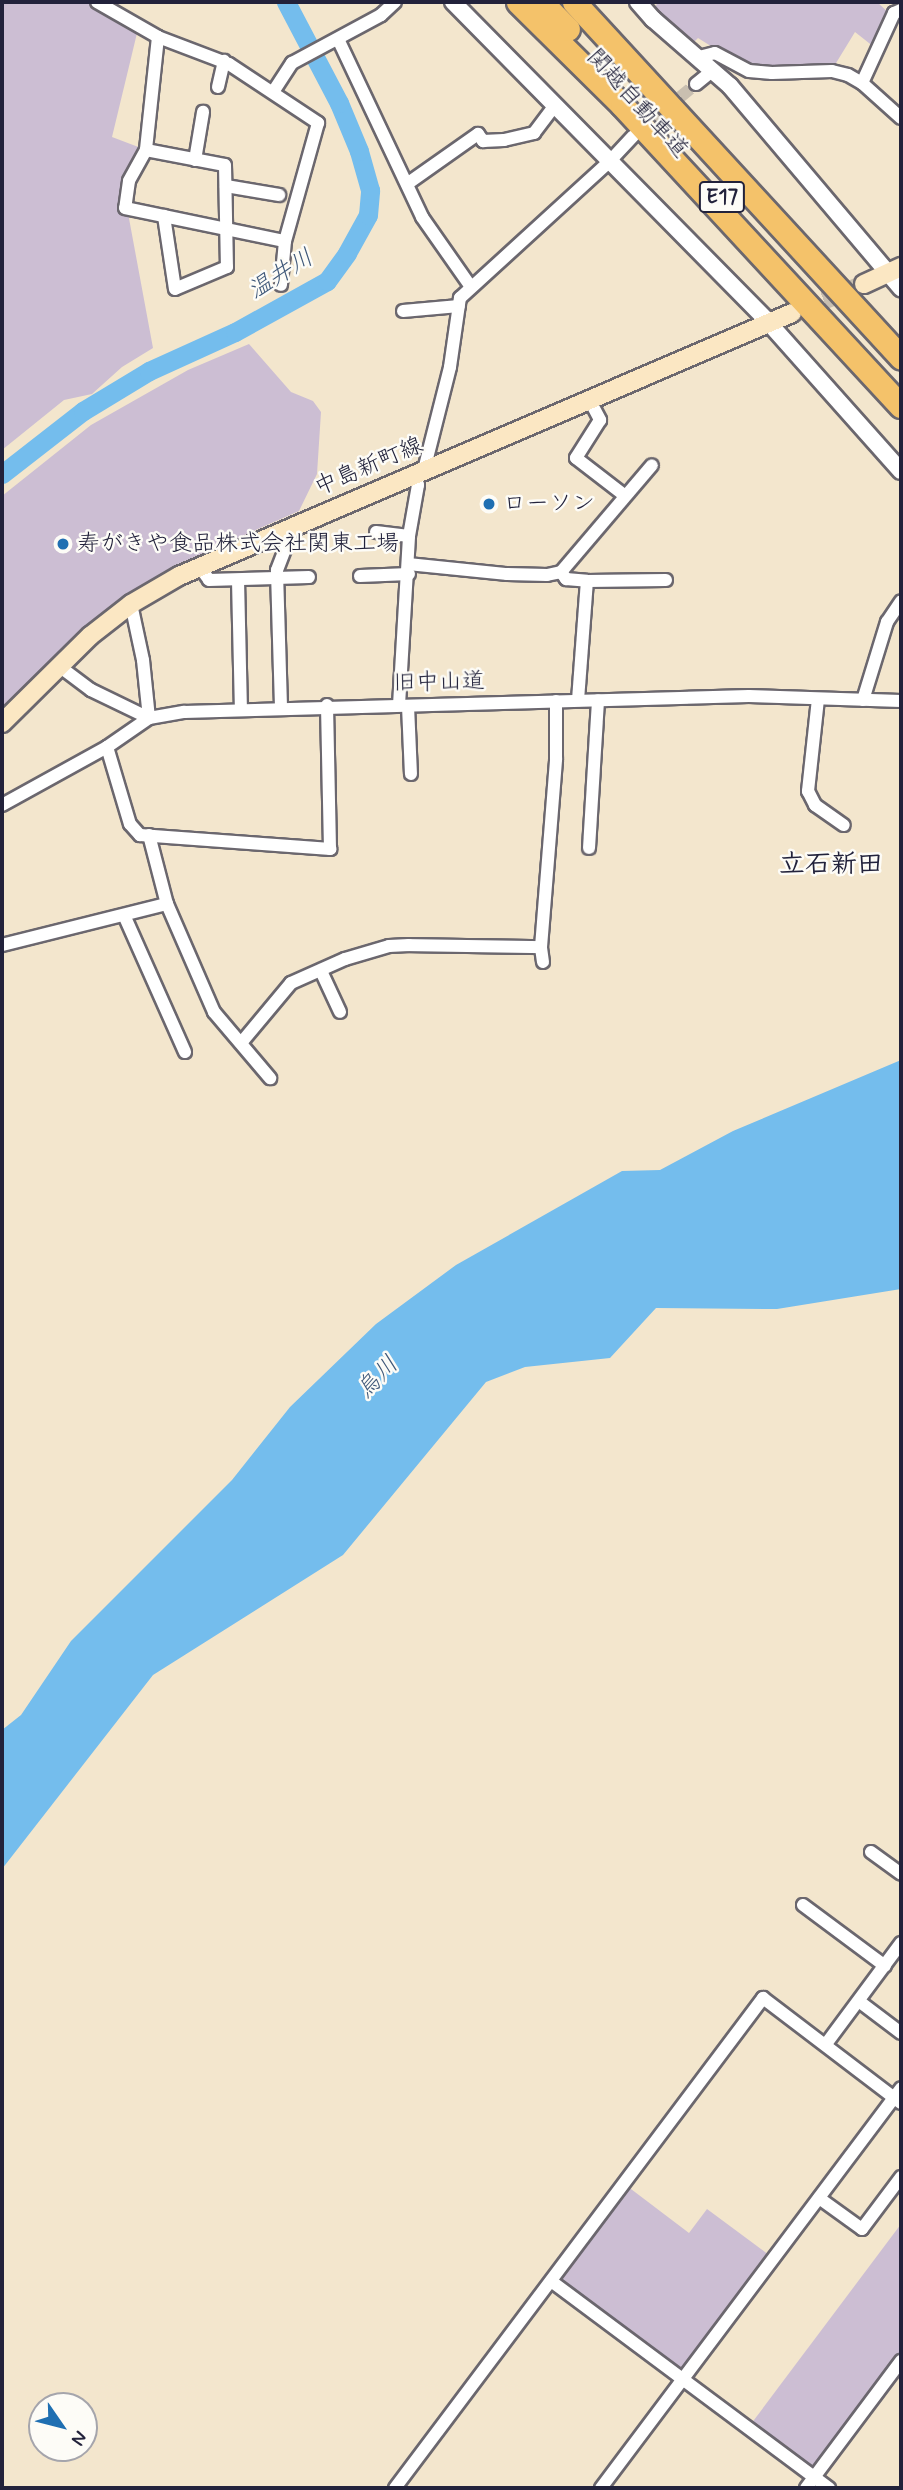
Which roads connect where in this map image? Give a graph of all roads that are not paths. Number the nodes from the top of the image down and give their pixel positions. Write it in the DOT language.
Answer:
graph roads {
  1 [pos="97,2"];
  2 [pos="395,2"];
  3 [pos="453,2"];
  4 [pos="518,2"];
  5 [pos="541,2"];
  6 [pos="574,2"];
  7 [pos="638,2"];
  8 [pos="901,10"];
  9 [pos="158,37"];
  10 [pos="337,40"];
  11 [pos="699,57"];
  12 [pos="224,61"];
  13 [pos="713,70"];
  14 [pos="863,83"];
  15 [pos="696,84"];
  16 [pos="218,87"];
  17 [pos="273,92"];
  18 [pos="554,106"];
  19 [pos="203,112"];
  20 [pos="901,118"];
  21 [pos="633,136"];
  22 [pos="146,150"];
  23 [pos="195,160"];
  24 [pos="609,162"];
  25 [pos="407,184"];
  26 [pos="226,186"];
  27 [pos="279,195"];
  28 [pos="164,216"];
  29 [pos="227,229"];
  30 [pos="285,241"];
  31 [pos="895,270"];
  32 [pos="863,284"];
  33 [pos="281,285"];
  34 [pos="471,287"];
  35 [pos="901,288"];
  36 [pos="459,306"];
  37 [pos="402,311"];
  38 [pos="792,313"];
  39 [pos="769,323"];
  40 [pos="901,358"];
  41 [pos="901,393"];
  42 [pos="589,399"];
  43 [pos="901,406"];
  44 [pos="652,465"];
  45 [pos="901,471"];
  46 [pos="419,472"];
  47 [pos="624,495"];
  48 [pos="294,525"];
  49 [pos="376,532"];
  50 [pos="409,536"];
  51 [pos="200,566"];
  52 [pos="408,569"];
  53 [pos="561,572"];
  54 [pos="360,576"];
  55 [pos="309,577"];
  56 [pos="276,578"];
  57 [pos="238,580"];
  58 [pos="666,580"];
  59 [pos="587,581"];
  60 [pos="901,601"];
  61 [pos="131,604"];
  62 [pos="59,666"];
  63 [pos="818,699"];
  64 [pos="578,700"];
  65 [pos="598,700"];
  66 [pos="863,700"];
  67 [pos="556,701"];
  68 [pos="901,701"];
  69 [pos="327,705"];
  70 [pos="404,705"];
  71 [pos="281,706"];
  72 [pos="241,708"];
  73 [pos="149,718"];
  74 [pos="2,723"];
  75 [pos="107,747"];
  76 [pos="411,774"];
  77 [pos="2,805"];
  78 [pos="844,825"];
  79 [pos="149,835"];
  80 [pos="589,848"];
  81 [pos="167,904"];
  82 [pos="124,915"];
  83 [pos="2,945"];
  84 [pos="541,947"];
  85 [pos="543,962"];
  86 [pos="321,971"];
  87 [pos="340,1012"];
  88 [pos="241,1043"];
  89 [pos="185,1052"];
  90 [pos="271,1078"];
  91 [pos="871,1852"];
  92 [pos="901,1874"];
  93 [pos="803,1905"];
  94 [pos="901,1943"];
  95 [pos="885,1966"];
  96 [pos="860,2002"];
  97 [pos="901,2033"];
  98 [pos="826,2044"];
  99 [pos="899,2096"];
  100 [pos="901,2177"];
  101 [pos="819,2198"];
  102 [pos="551,2281"];
  103 [pos="901,2361"];
  104 [pos="684,2379"];
  105 [pos="810,2483"];
  106 [pos="395,2488"];
  107 [pos="601,2488"];
  108 [pos="829,2488"];
  1 -- 9 [label="street"];
  2 -- 10 [label="street"];
  3 -- 18 [label="street"];
  4 -- 43 [label="highway"];
  5 -- 41 [label="highway, 関越自動車道 / E17"];
  6 -- 40 [label="highway, 関越自動車道 / E17"];
  7 -- 11 [label="street"];
  8 -- 14 [label="street"];
  9 -- 12 [label="street"];
  9 -- 22 [label="street"];
  10 -- 17 [label="street"];
  10 -- 25 [label="street"];
  11 -- 13 [label="street"];
  11 -- 14 [label="street"];
  12 -- 16 [label="street"];
  12 -- 17 [label="street"];
  13 -- 15 [label="street"];
  13 -- 31 [label="street"];
  14 -- 20 [label="street"];
  17 -- 30 [label="street"];
  18 -- 24 [label="street"];
  18 -- 25 [label="street"];
  19 -- 23 [label="street"];
  21 -- 24 [label="street"];
  22 -- 23 [label="street"];
  22 -- 28 [label="street"];
  23 -- 26 [label="street"];
  24 -- 34 [label="street"];
  24 -- 39 [label="street"];
  25 -- 34 [label="street"];
  26 -- 27 [label="street"];
  26 -- 29 [label="street"];
  28 -- 29 [label="street"];
  28 -- 29 [label="street"];
  29 -- 30 [label="street"];
  30 -- 33 [label="street"];
  31 -- 32 [label="main road"];
  31 -- 35 [label="street"];
  34 -- 36 [label="street"];
  36 -- 37 [label="street"];
  36 -- 46 [label="street"];
  38 -- 39 [label="main road, 中島新町線"];
  39 -- 42 [label="main road, 中島新町線"];
  39 -- 45 [label="street"];
  42 -- 46 [label="main road, 中島新町線"];
  42 -- 47 [label="street"];
  44 -- 47 [label="street"];
  46 -- 48 [label="main road, 中島新町線"];
  46 -- 50 [label="street"];
  47 -- 53 [label="street"];
  48 -- 51 [label="main road, 中島新町線"];
  48 -- 56 [label="street"];
  49 -- 50 [label="street"];
  50 -- 52 [label="street"];
  51 -- 57 [label="street"];
  51 -- 61 [label="main road, 中島新町線"];
  52 -- 53 [label="street"];
  52 -- 54 [label="street"];
  52 -- 70 [label="street"];
  53 -- 59 [label="street"];
  55 -- 56 [label="street"];
  56 -- 57 [label="street"];
  56 -- 71 [label="street"];
  57 -- 72 [label="street"];
  58 -- 59 [label="street"];
  59 -- 64 [label="street"];
  60 -- 66 [label="street"];
  61 -- 62 [label="main road, 中島新町線"];
  61 -- 73 [label="street"];
  62 -- 73 [label="street"];
  62 -- 74 [label="main road, 中島新町線"];
  63 -- 65 [label="street, 旧中山道"];
  63 -- 66 [label="street, 旧中山道"];
  63 -- 78 [label="street"];
  64 -- 65 [label="street, 旧中山道"];
  64 -- 67 [label="street, 旧中山道"];
  65 -- 80 [label="street"];
  66 -- 68 [label="street, 旧中山道"];
  67 -- 70 [label="street, 旧中山道"];
  67 -- 84 [label="street"];
  69 -- 70 [label="street, 旧中山道"];
  69 -- 71 [label="street, 旧中山道"];
  69 -- 79 [label="street"];
  70 -- 76 [label="street"];
  71 -- 72 [label="street, 旧中山道"];
  72 -- 73 [label="street, 旧中山道"];
  73 -- 75 [label="street, 旧中山道"];
  75 -- 77 [label="street, 旧中山道"];
  75 -- 79 [label="street"];
  79 -- 81 [label="street"];
  81 -- 82 [label="street"];
  81 -- 88 [label="street"];
  82 -- 83 [label="street"];
  82 -- 89 [label="street"];
  84 -- 85 [label="street"];
  84 -- 86 [label="street"];
  86 -- 87 [label="street"];
  86 -- 88 [label="street"];
  88 -- 90 [label="street"];
  91 -- 92 [label="street"];
  93 -- 95 [label="street"];
  94 -- 95 [label="street"];
  95 -- 96 [label="street"];
  96 -- 97 [label="street"];
  96 -- 98 [label="street"];
  98 -- 99 [label="street"];
  98 -- 102 [label="street"];
  99 -- 101 [label="street"];
  100 -- 101 [label="street"];
  101 -- 104 [label="street"];
  102 -- 104 [label="street"];
  102 -- 106 [label="street"];
  103 -- 105 [label="street"];
  104 -- 105 [label="street"];
  104 -- 107 [label="street"];
  105 -- 108 [label="street"];
}
